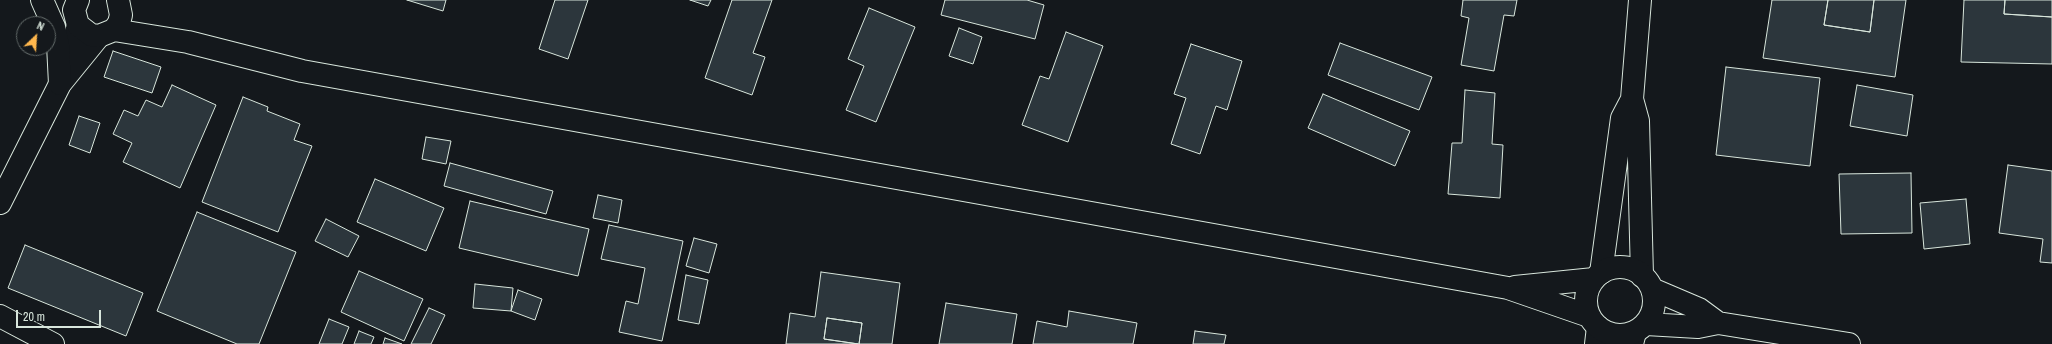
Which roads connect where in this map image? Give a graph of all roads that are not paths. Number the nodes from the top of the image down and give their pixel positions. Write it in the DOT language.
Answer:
graph roads {
  1 [pos="42,0"];
  2 [pos="1640,0"];
  3 [pos="73,9"];
  4 [pos="113,20"];
  5 [pos="62,81"];
  6 [pos="1632,100"];
  7 [pos="0,203"];
  8 [pos="1597,276"];
  9 [pos="1647,282"];
  10 [pos="1508,288"];
  11 [pos="0,316"];
  12 [pos="1718,323"];
  13 [pos="1594,329"];
  14 [pos="1638,333"];
  15 [pos="53,344"];
  16 [pos="1849,344"];
  1 -- 5 [label="street"];
  2 -- 6 [label="street"];
  3 -- 4 [label="street"];
  3 -- 5 [label="street"];
  4 -- 5 [label="street"];
  4 -- 10 [label="street"];
  5 -- 7 [label="street"];
  6 -- 8 [label="street"];
  6 -- 9 [label="street"];
  8 -- 9 [label="street"];
  8 -- 10 [label="street"];
  8 -- 13 [label="street"];
  9 -- 12 [label="street"];
  9 -- 14 [label="street"];
  10 -- 13 [label="street"];
  11 -- 15 [label="street"];
  12 -- 14 [label="street"];
  12 -- 16 [label="street"];
  13 -- 14 [label="street"];
}
